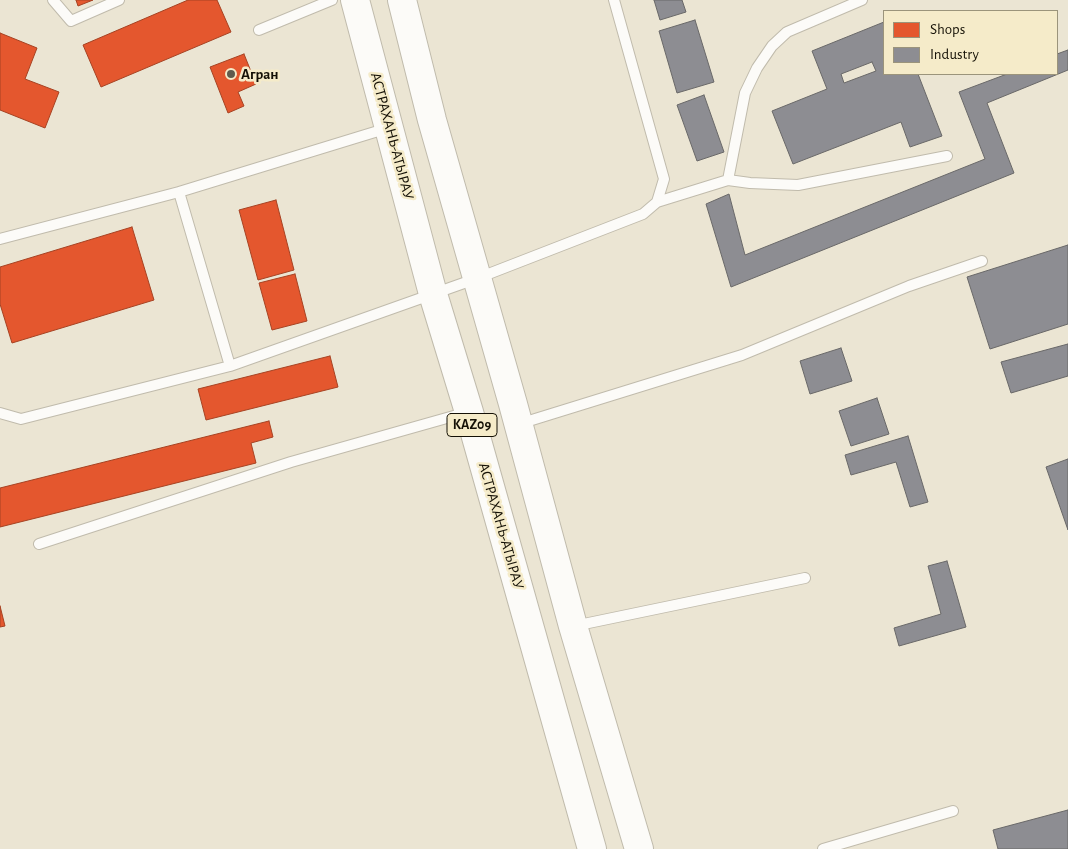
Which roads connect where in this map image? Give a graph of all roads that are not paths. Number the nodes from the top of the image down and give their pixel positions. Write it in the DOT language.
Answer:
graph roads {
  1 [pos="52,0"];
  2 [pos="119,0"];
  3 [pos="332,0"];
  4 [pos="355,0"];
  5 [pos="402,0"];
  6 [pos="614,0"];
  7 [pos="862,0"];
  8 [pos="259,30"];
  9 [pos="390,128"];
  10 [pos="947,156"];
  11 [pos="728,180"];
  12 [pos="178,192"];
  13 [pos="657,202"];
  14 [pos="0,239"];
  15 [pos="982,261"];
  16 [pos="478,278"];
  17 [pos="433,294"];
  18 [pos="230,366"];
  19 [pos="469,412"];
  20 [pos="0,413"];
  21 [pos="518,424"];
  22 [pos="39,544"];
  23 [pos="805,578"];
  24 [pos="573,626"];
  25 [pos="952,811"];
  26 [pos="592,849"];
  27 [pos="639,849"];
  28 [pos="823,849"];
  1 -- 2 [label="lane"];
  3 -- 8 [label="lane"];
  4 -- 9 [label="highway, АСТРАХАНЬ-АТЫРАУ / KAZ09"];
  5 -- 16 [label="highway, KAZ09"];
  6 -- 13 [label="lane"];
  7 -- 11 [label="lane"];
  9 -- 12 [label="lane"];
  9 -- 17 [label="highway, АСТРАХАНЬ-АТЫРАУ / KAZ09"];
  10 -- 11 [label="lane"];
  11 -- 13 [label="lane"];
  12 -- 14 [label="lane"];
  12 -- 18 [label="lane"];
  13 -- 16 [label="lane"];
  15 -- 21 [label="lane"];
  16 -- 17 [label="lane"];
  16 -- 21 [label="highway, KAZ09"];
  17 -- 18 [label="lane"];
  17 -- 19 [label="highway, АСТРАХАНЬ-АТЫРАУ / KAZ09"];
  18 -- 20 [label="lane"];
  19 -- 22 [label="lane"];
  19 -- 26 [label="highway, АСТРАХАНЬ-АТЫРАУ / KAZ09"];
  21 -- 24 [label="highway, KAZ09"];
  23 -- 24 [label="lane"];
  24 -- 27 [label="highway, KAZ09"];
  25 -- 28 [label="lane"];
}
